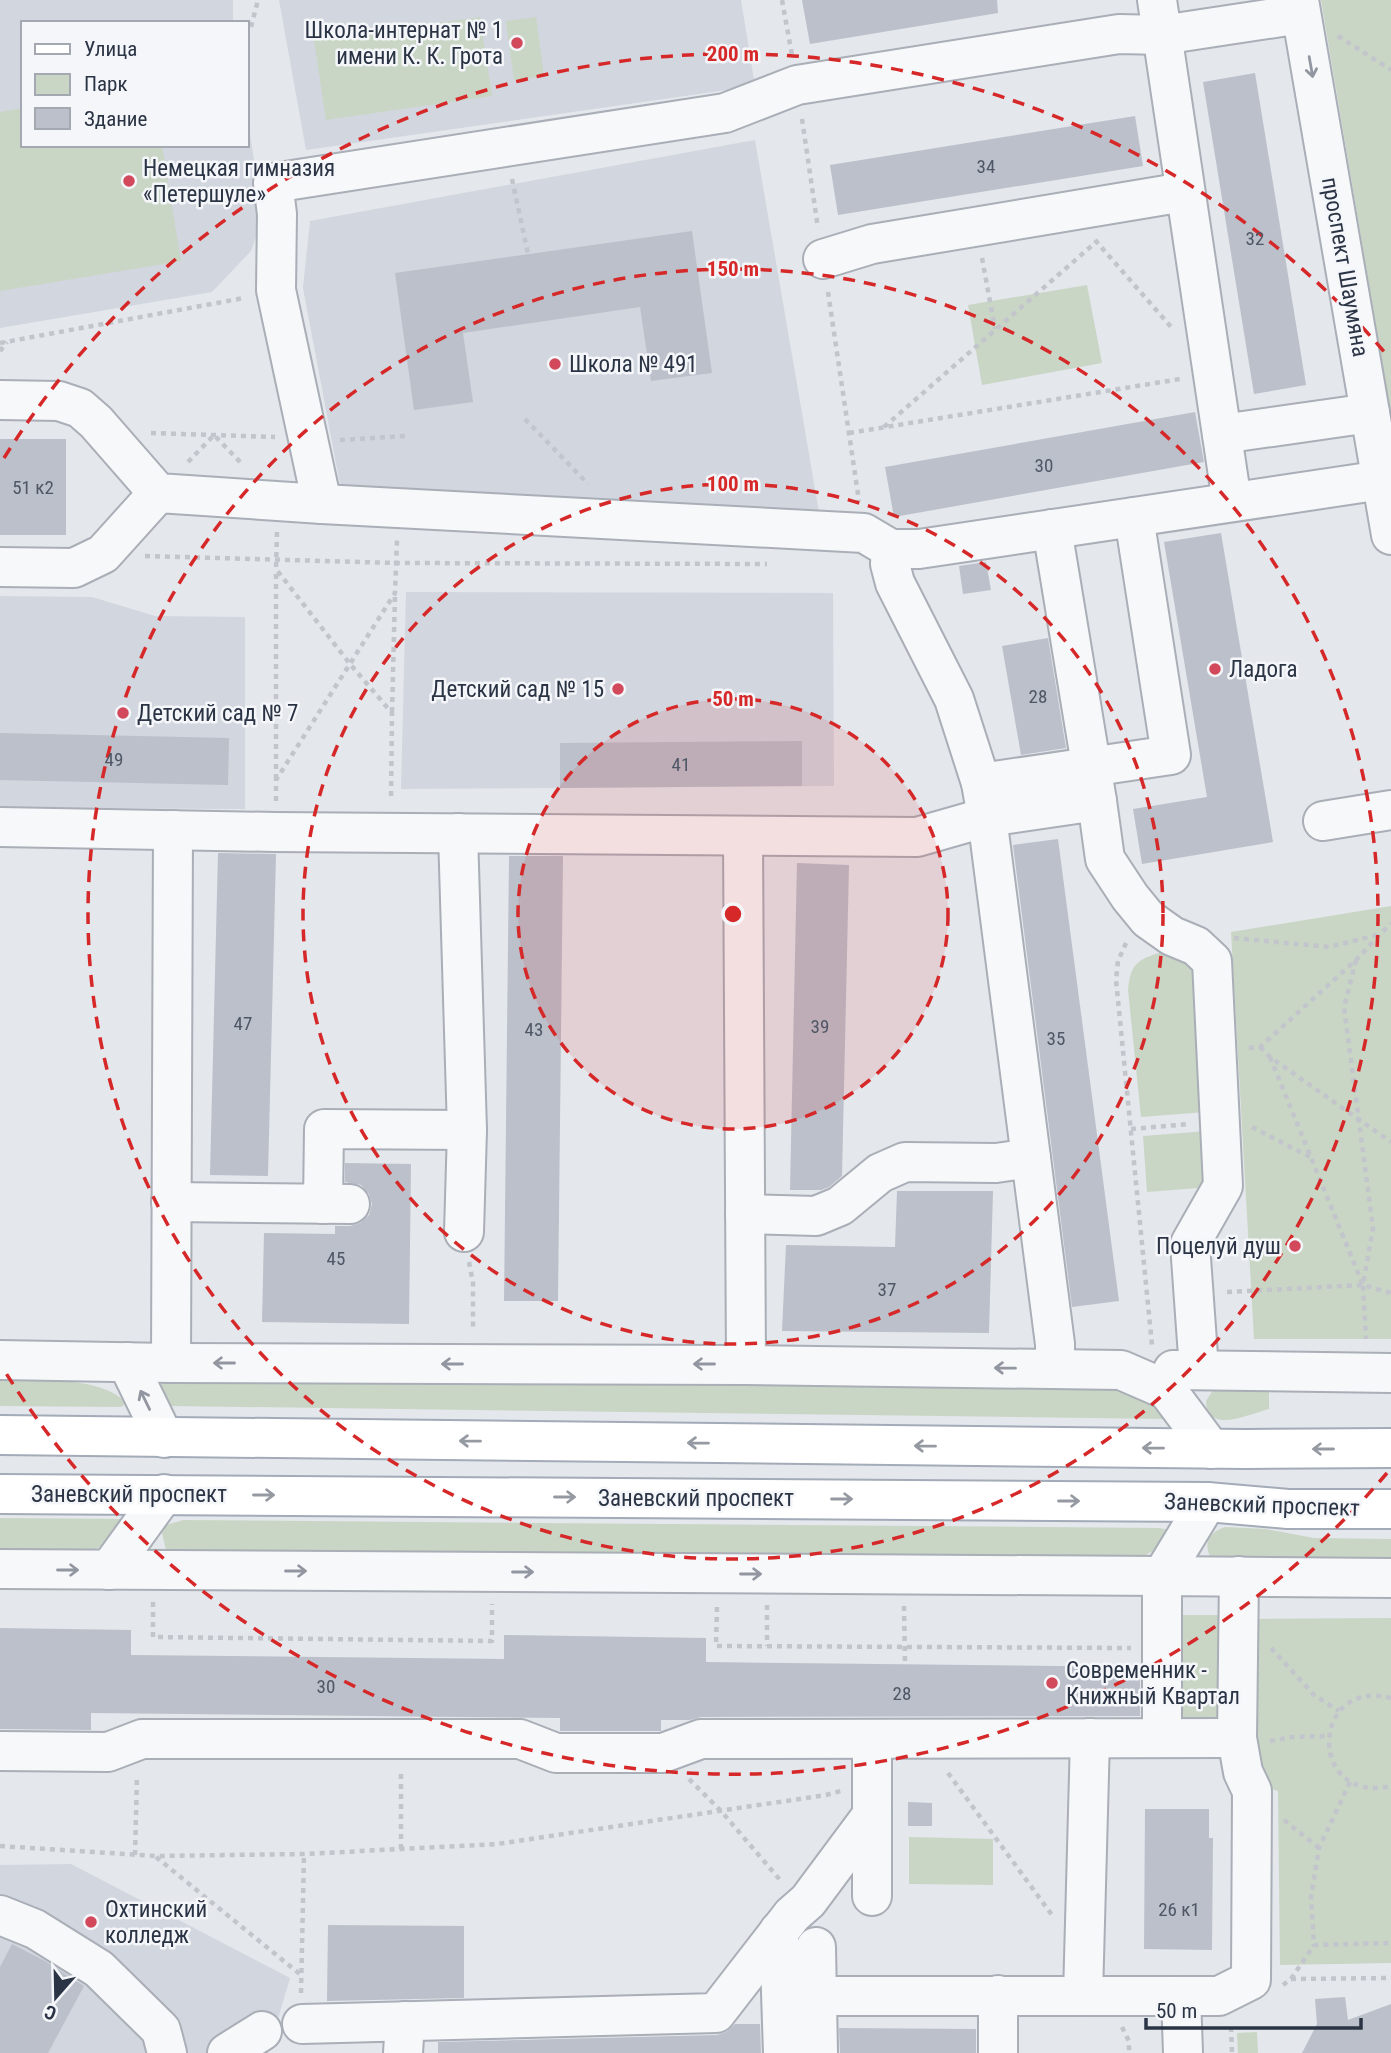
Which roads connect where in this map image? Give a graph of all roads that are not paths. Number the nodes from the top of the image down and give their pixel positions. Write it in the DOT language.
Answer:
graph roads {
  1 [pos="1300,7"];
  2 [pos="1159,18"];
  3 [pos="1184,192"];
  4 [pos="823,259"];
  5 [pos="0,400"];
  6 [pos="1370,413"];
  7 [pos="1222,434"];
  8 [pos="1382,480"];
  9 [pos="158,493"];
  10 [pos="1232,502"];
  11 [pos="322,504"];
  12 [pos="1134,517"];
  13 [pos="1052,529"];
  14 [pos="1391,535"];
  15 [pos="891,549"];
  16 [pos="0,567"];
  17 [pos="1094,785"];
  18 [pos="984,800"];
  19 [pos="1391,810"];
  20 [pos="1324,821"];
  21 [pos="0,827"];
  22 [pos="173,830"];
  23 [pos="458,833"];
  24 [pos="743,836"];
  25 [pos="467,1130"];
  26 [pos="1031,1158"];
  27 [pos="171,1202"];
  28 [pos="745,1214"];
  29 [pos="464,1233"];
  30 [pos="0,1360"];
  31 [pos="127,1362"];
  32 [pos="171,1363"];
  33 [pos="746,1364"];
  34 [pos="1055,1369"];
  35 [pos="1121,1370"];
  36 [pos="1199,1370"];
  37 [pos="1379,1373"];
  38 [pos="0,1434"];
  39 [pos="164,1438"];
  40 [pos="1391,1448"];
  41 [pos="1211,1449"];
  42 [pos="0,1494"];
  43 [pos="164,1494"];
  44 [pos="1207,1502"];
  45 [pos="1391,1509"];
  46 [pos="0,1569"];
  47 [pos="109,1570"];
  48 [pos="1161,1576"];
  49 [pos="1239,1576"];
  50 [pos="1391,1578"];
  51 [pos="1090,1738"];
  52 [pos="1162,1738"];
  53 [pos="872,1739"];
  54 [pos="1238,1743"];
  55 [pos="0,1751"];
  56 [pos="872,1799"];
  57 [pos="872,1896"];
  58 [pos="0,1915"];
  59 [pos="791,1919"];
  60 [pos="816,1947"];
  61 [pos="1083,1977"];
  62 [pos="817,1996"];
  63 [pos="998,1996"];
  64 [pos="1181,1996"];
  65 [pos="302,2024"];
  66 [pos="262,2031"];
  67 [pos="404,2037"];
  68 [pos="167,2053"];
  69 [pos="227,2053"];
  70 [pos="783,2053"];
  71 [pos="818,2053"];
  72 [pos="998,2053"];
  73 [pos="1183,2053"];
  1 -- 2 [label="street"];
  1 -- 6 [label="street, проспект Шаумяна, one-way"];
  2 -- 3 [label="street"];
  2 -- 11 [label="street"];
  3 -- 4 [label="street"];
  3 -- 7 [label="street"];
  5 -- 9 [label="street"];
  6 -- 7 [label="street"];
  6 -- 8 [label="street, проспект Шаумяна"];
  7 -- 10 [label="street"];
  8 -- 10 [label="street"];
  8 -- 14 [label="street, проспект Шаумяна"];
  9 -- 11 [label="street"];
  9 -- 16 [label="street"];
  10 -- 12 [label="street"];
  11 -- 15 [label="street"];
  12 -- 13 [label="street"];
  12 -- 17 [label="street"];
  13 -- 15 [label="street"];
  13 -- 17 [label="street"];
  15 -- 18 [label="street"];
  17 -- 18 [label="street"];
  17 -- 36 [label="street"];
  18 -- 24 [label="street"];
  18 -- 26 [label="street"];
  19 -- 20 [label="street"];
  21 -- 22 [label="street"];
  22 -- 23 [label="street"];
  22 -- 27 [label="street"];
  23 -- 24 [label="street"];
  23 -- 25 [label="street"];
  24 -- 28 [label="street"];
  25 -- 27 [label="street"];
  25 -- 29 [label="street"];
  26 -- 28 [label="street"];
  26 -- 34 [label="street"];
  27 -- 32 [label="street"];
  28 -- 33 [label="street"];
  30 -- 31 [label="street"];
  31 -- 32 [label="street"];
  39 -- 31 [label="street, one-way"];
  33 -- 32 [label="street, one-way"];
  34 -- 33 [label="street, one-way"];
  34 -- 35 [label="street"];
  35 -- 36 [label="street"];
  35 -- 41 [label="street"];
  36 -- 37 [label="street"];
  38 -- 39 [label="main road"];
  41 -- 39 [label="main road, one-way"];
  40 -- 41 [label="main road, one-way"];
  42 -- 43 [label="main road, Заневский проспект"];
  43 -- 44 [label="main road, Заневский проспект, one-way"];
  43 -- 47 [label="street"];
  44 -- 45 [label="main road, Заневский проспект"];
  44 -- 48 [label="street"];
  46 -- 47 [label="street, one-way"];
  47 -- 48 [label="street, one-way"];
  48 -- 49 [label="street"];
  48 -- 52 [label="street"];
  49 -- 50 [label="street"];
  49 -- 54 [label="street"];
  51 -- 52 [label="street"];
  51 -- 53 [label="street"];
  51 -- 61 [label="street"];
  52 -- 54 [label="street"];
  53 -- 55 [label="street"];
  53 -- 56 [label="street"];
  54 -- 64 [label="street"];
  56 -- 57 [label="street"];
  56 -- 59 [label="street"];
  58 -- 68 [label="street"];
  59 -- 67 [label="street"];
  59 -- 70 [label="street"];
  60 -- 62 [label="street"];
  61 -- 63 [label="street"];
  61 -- 64 [label="street"];
  62 -- 63 [label="street"];
  62 -- 71 [label="street"];
  63 -- 72 [label="street"];
  64 -- 73 [label="street"];
  65 -- 67 [label="street"];
  66 -- 69 [label="street"];
}
